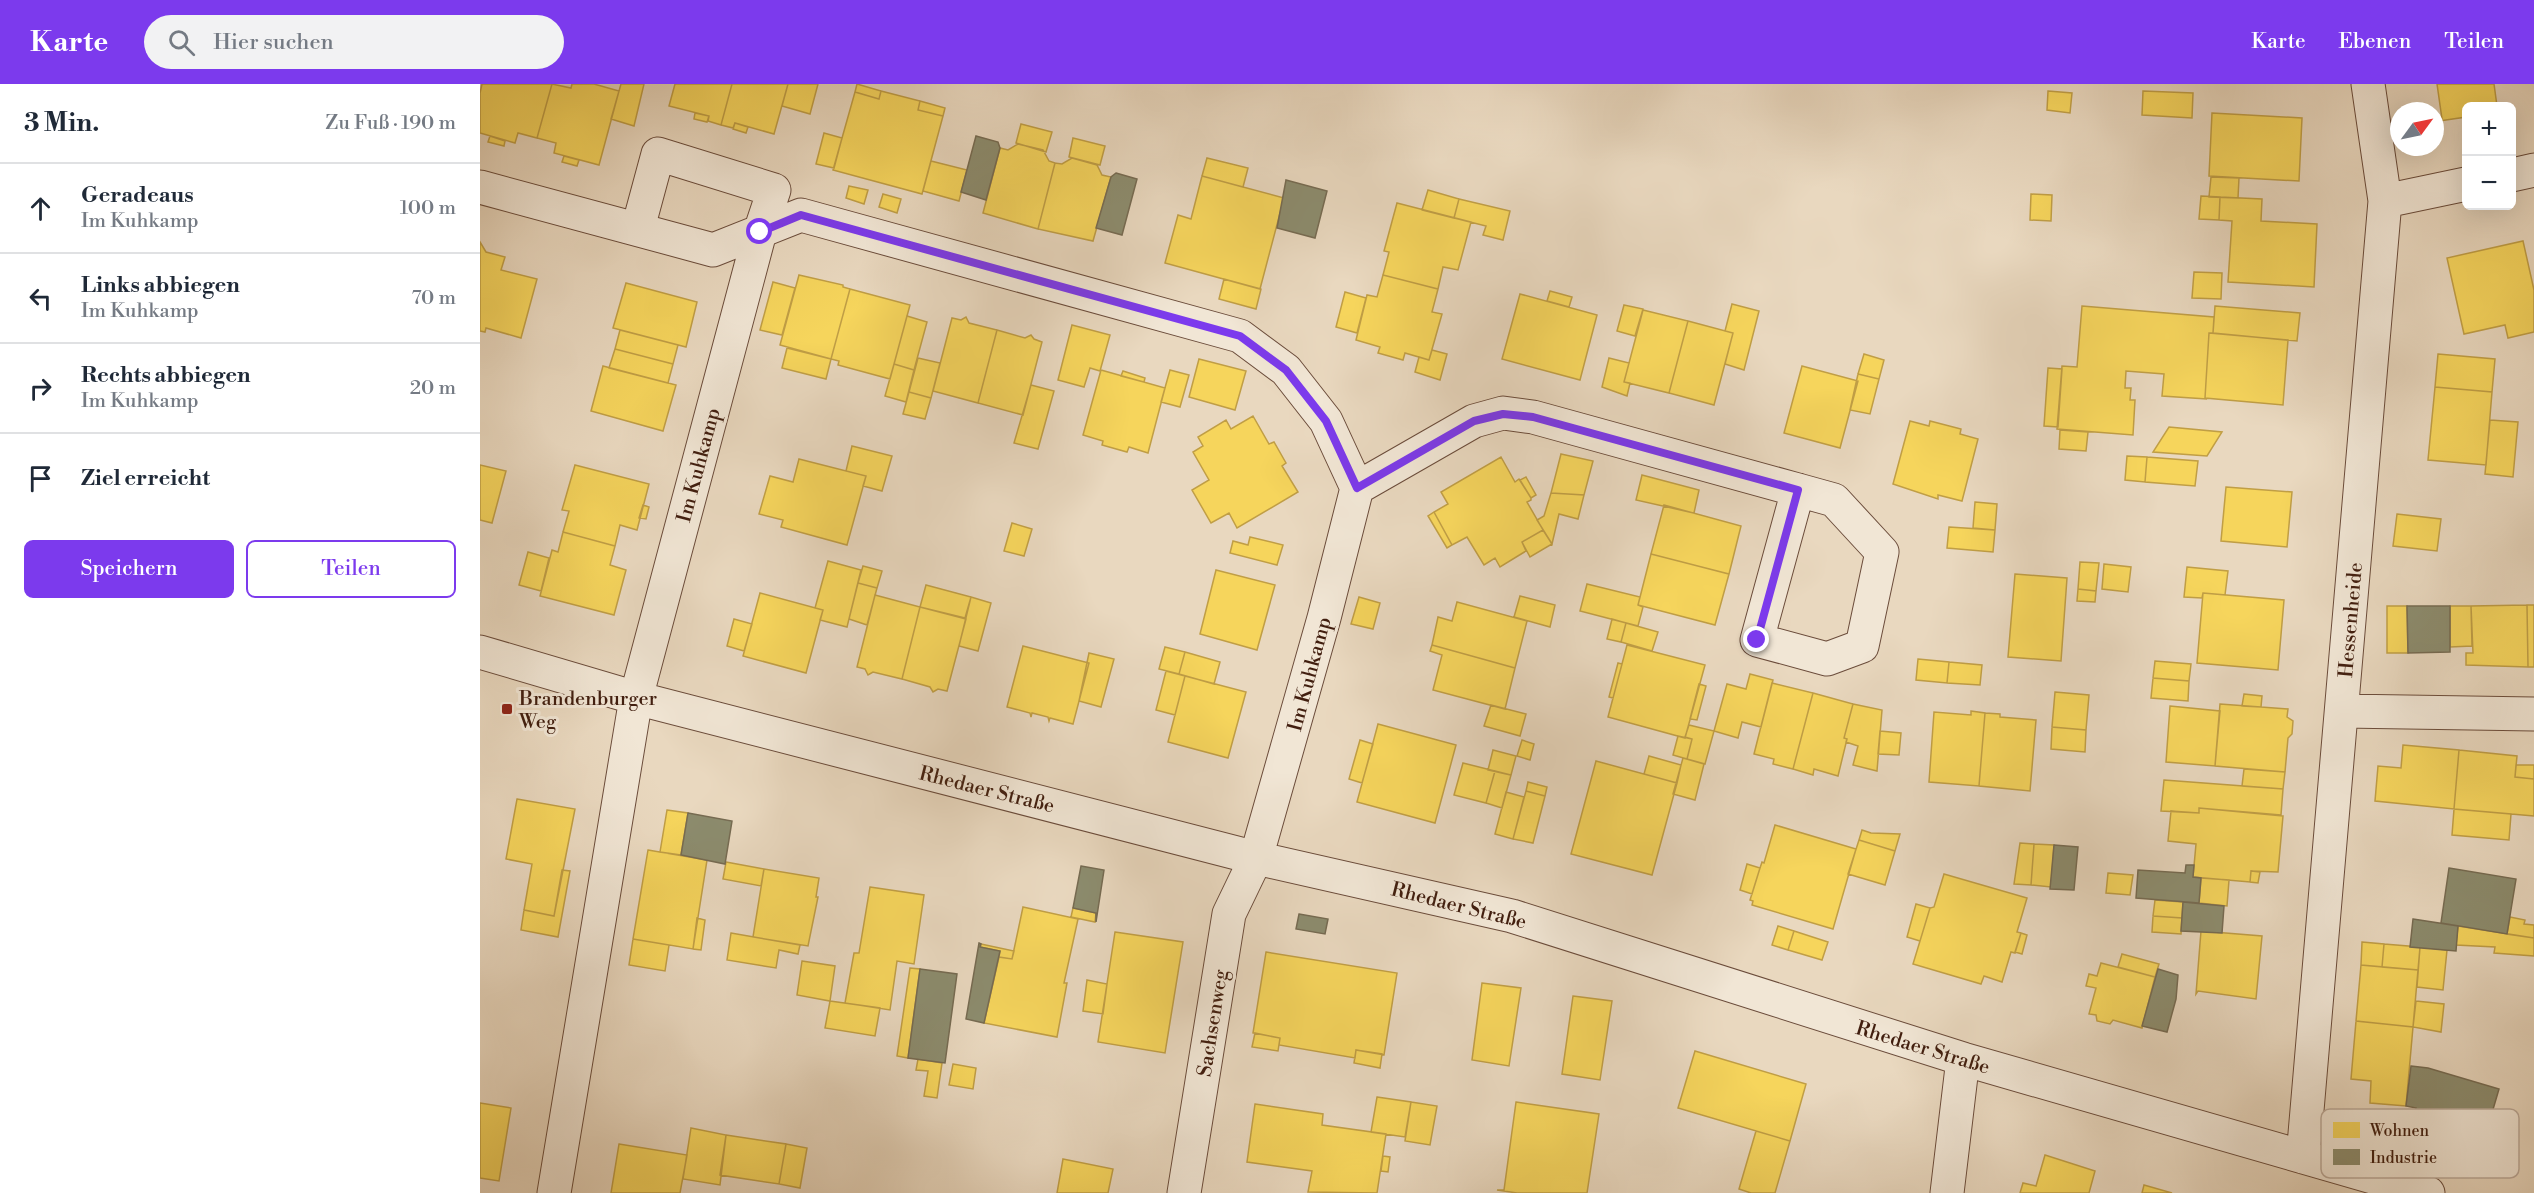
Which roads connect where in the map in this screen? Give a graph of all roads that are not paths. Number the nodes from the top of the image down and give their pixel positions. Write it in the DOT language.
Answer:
graph roads {
  1 [pos="2368,84"];
  2 [pos="2534,170"];
  3 [pos="2516,174"];
  4 [pos="2462,185"];
  5 [pos="480,187"];
  6 [pos="2385,201"];
  7 [pos="638,228"];
  8 [pos="760,232"];
  9 [pos="1357,488"];
  10 [pos="1798,490"];
  11 [pos="480,652"];
  12 [pos="636,698"];
  13 [pos="2343,711"];
  14 [pos="2534,714"];
  15 [pos="1256,858"];
  16 [pos="1963,1059"];
  17 [pos="2303,1157"];
  18 [pos="2321,1162"];
  19 [pos="2376,1178"];
  20 [pos="554,1193"];
  21 [pos="1184,1193"];
  22 [pos="1947,1193"];
  23 [pos="2428,1193"];
  1 -- 6 [label="street, Hessenheide"];
  2 -- 3 [label="street"];
  4 -- 6 [label="street"];
  5 -- 7 [label="street"];
  6 -- 13 [label="street, Hessenheide"];
  7 -- 8 [label="street"];
  7 -- 8 [label="street, Im Kuhkamp"];
  8 -- 9 [label="street"];
  8 -- 12 [label="street, Im Kuhkamp"];
  9 -- 10 [label="street"];
  9 -- 15 [label="street, Im Kuhkamp"];
  10 -- 10 [label="street"];
  11 -- 12 [label="street, Rhedaer Straße"];
  12 -- 15 [label="street, Rhedaer Straße"];
  12 -- 20 [label="street"];
  13 -- 14 [label="street"];
  13 -- 17 [label="street, Hessenheide"];
  15 -- 16 [label="street, Rhedaer Straße"];
  15 -- 21 [label="street, Sachsenweg"];
  16 -- 17 [label="street, Rhedaer Straße"];
  16 -- 22 [label="street"];
  17 -- 18 [label="street, Rhedaer Straße"];
  19 -- 23 [label="street, Rhedaer Straße"];
}
